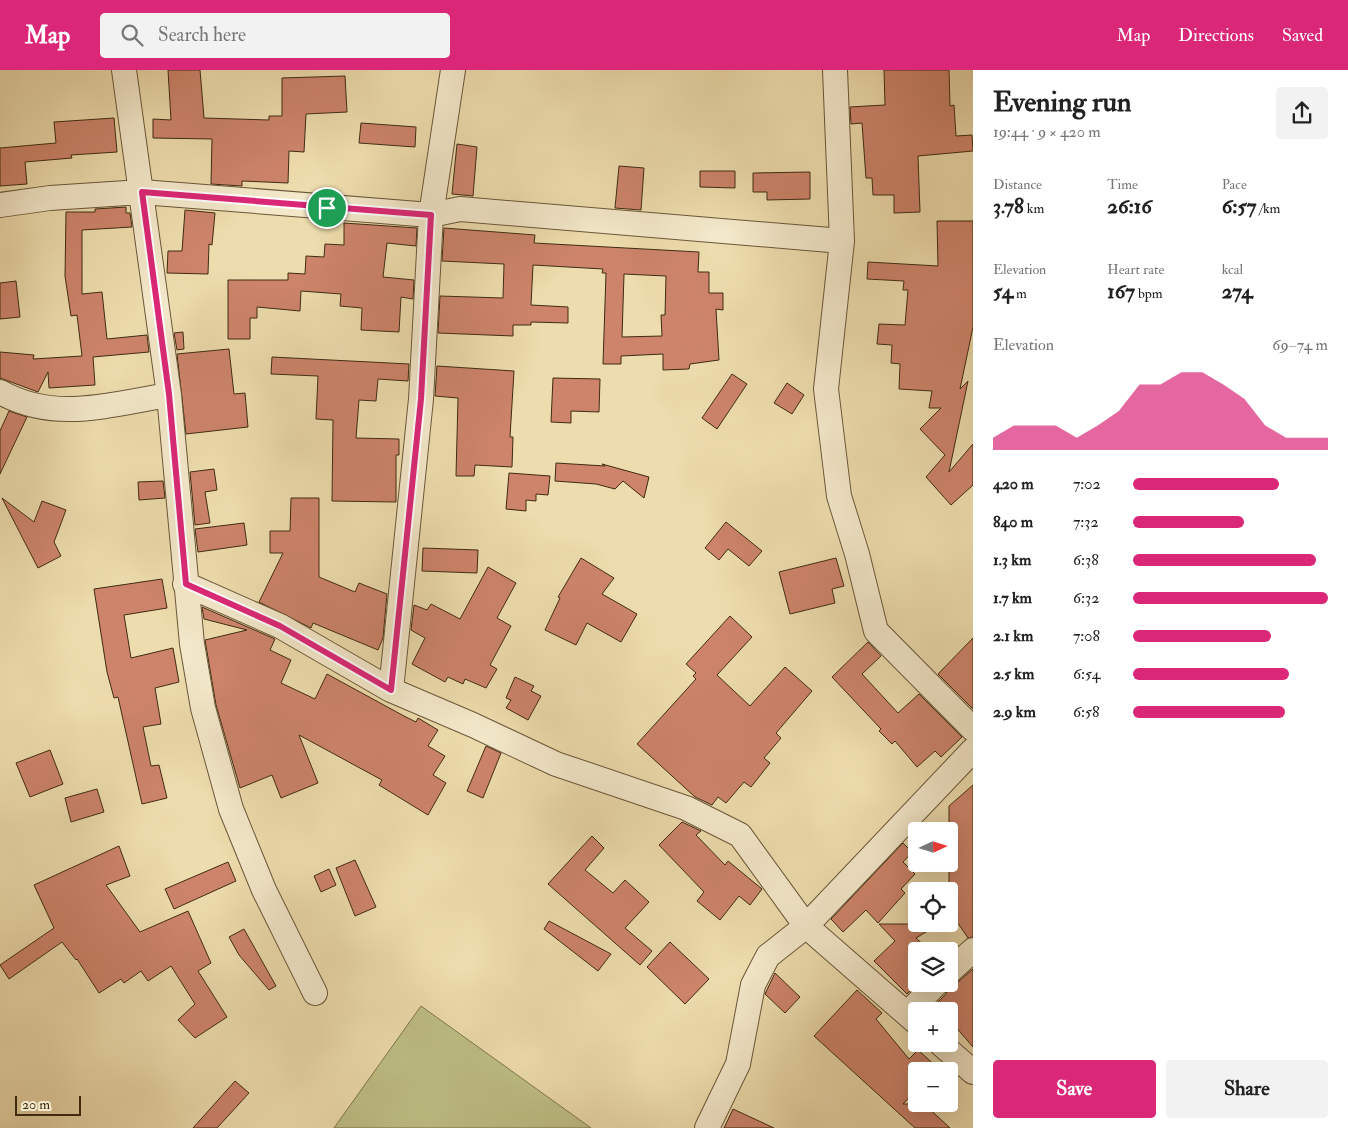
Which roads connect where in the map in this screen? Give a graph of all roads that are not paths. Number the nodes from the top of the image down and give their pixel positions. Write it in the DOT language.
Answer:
graph roads {
  1 [pos="124,70"];
  2 [pos="453,70"];
  3 [pos="835,70"];
  4 [pos="142,192"];
  5 [pos="0,205"];
  6 [pos="431,215"];
  7 [pos="842,241"];
  8 [pos="0,392"];
  9 [pos="169,394"];
  10 [pos="186,584"];
  11 [pos="391,690"];
  12 [pos="973,729"];
  13 [pos="973,750"];
  14 [pos="806,926"];
  15 [pos="973,950"];
  16 [pos="958,964"];
  17 [pos="315,993"];
  18 [pos="908,1015"];
  19 [pos="949,1052"];
  20 [pos="973,1072"];
  21 [pos="707,1128"];
  1 -- 4 [label="street"];
  2 -- 6 [label="street"];
  3 -- 7 [label="street"];
  4 -- 5 [label="street"];
  4 -- 6 [label="street"];
  4 -- 9 [label="street"];
  6 -- 7 [label="street"];
  6 -- 11 [label="street"];
  7 -- 12 [label="street"];
  8 -- 9 [label="street"];
  9 -- 10 [label="street"];
  10 -- 11 [label="street"];
  10 -- 17 [label="street"];
  11 -- 14 [label="street"];
  13 -- 14 [label="street"];
  14 -- 18 [label="street"];
  14 -- 21 [label="street"];
  15 -- 16 [label="street"];
  19 -- 20 [label="street"];
}
